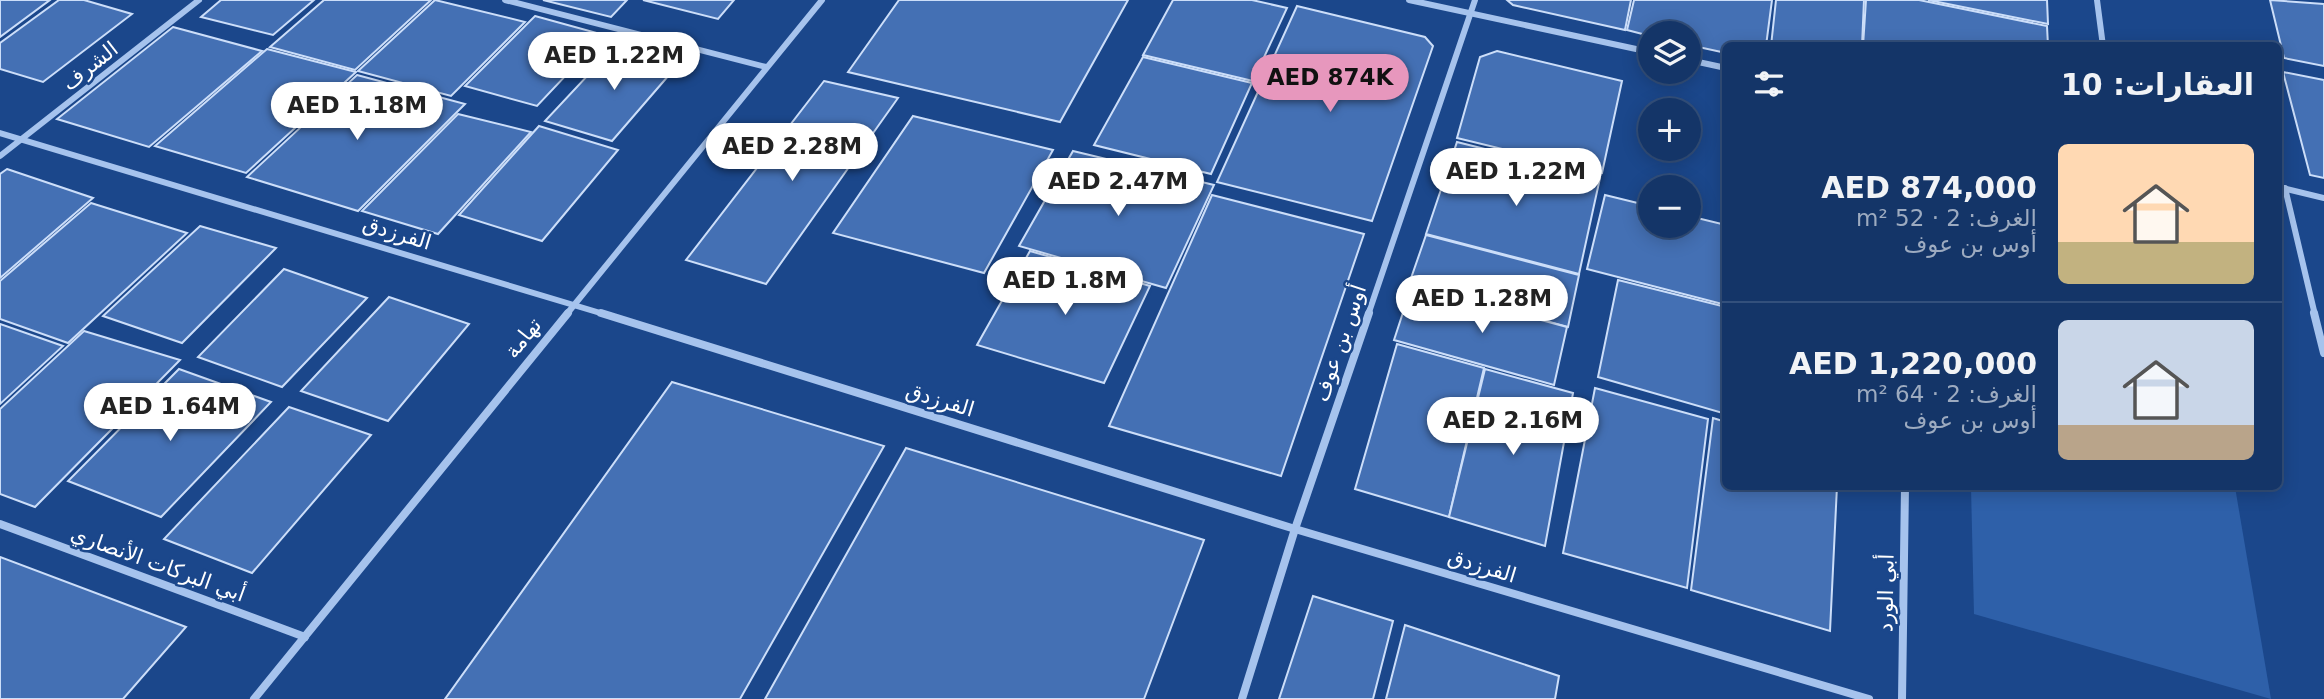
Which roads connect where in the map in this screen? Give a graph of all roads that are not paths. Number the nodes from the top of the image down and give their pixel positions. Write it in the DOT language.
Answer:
graph roads {
  1 [pos="199,0"];
  2 [pos="505,0"];
  3 [pos="822,0"];
  4 [pos="1409,0"];
  5 [pos="1475,0"];
  6 [pos="2097,0"];
  7 [pos="1471,13"];
  8 [pos="2102,42"];
  9 [pos="1638,49"];
  10 [pos="1701,63"];
  11 [pos="766,66"];
  12 [pos="1722,67"];
  13 [pos="0,133"];
  14 [pos="21,139"];
  15 [pos="0,156"];
  16 [pos="2282,187"];
  17 [pos="2324,198"];
  18 [pos="573,304"];
  19 [pos="2324,353"];
  20 [pos="1905,490"];
  21 [pos="0,524"];
  22 [pos="1296,528"];
  23 [pos="305,637"];
  24 [pos="254,699"];
  25 [pos="1242,699"];
  26 [pos="1869,699"];
  27 [pos="1902,699"];
  1 -- 14 [label="street, الشرف"];
  2 -- 11 [label="street"];
  3 -- 11 [label="street, تهامة"];
  4 -- 7 [label="street"];
  5 -- 7 [label="street, أوس بن عوف"];
  6 -- 8 [label="street"];
  7 -- 9 [label="street"];
  7 -- 22 [label="street, أوس بن عوف"];
  10 -- 12 [label="street"];
  11 -- 18 [label="street, تهامة"];
  13 -- 14 [label="street, الفرزدق"];
  14 -- 15 [label="street, الشرف"];
  14 -- 18 [label="street, الفرزدق"];
  16 -- 17 [label="street"];
  16 -- 19 [label="street"];
  18 -- 22 [label="street, الفرزدق"];
  18 -- 23 [label="street, تهامة"];
  20 -- 27 [label="street, أبي الورد"];
  21 -- 23 [label="street, أبي البركات الأنصاري"];
  22 -- 25 [label="street, أوس بن عوف"];
  22 -- 26 [label="street, الفرزدق"];
  23 -- 24 [label="street, تهامة"];
}
